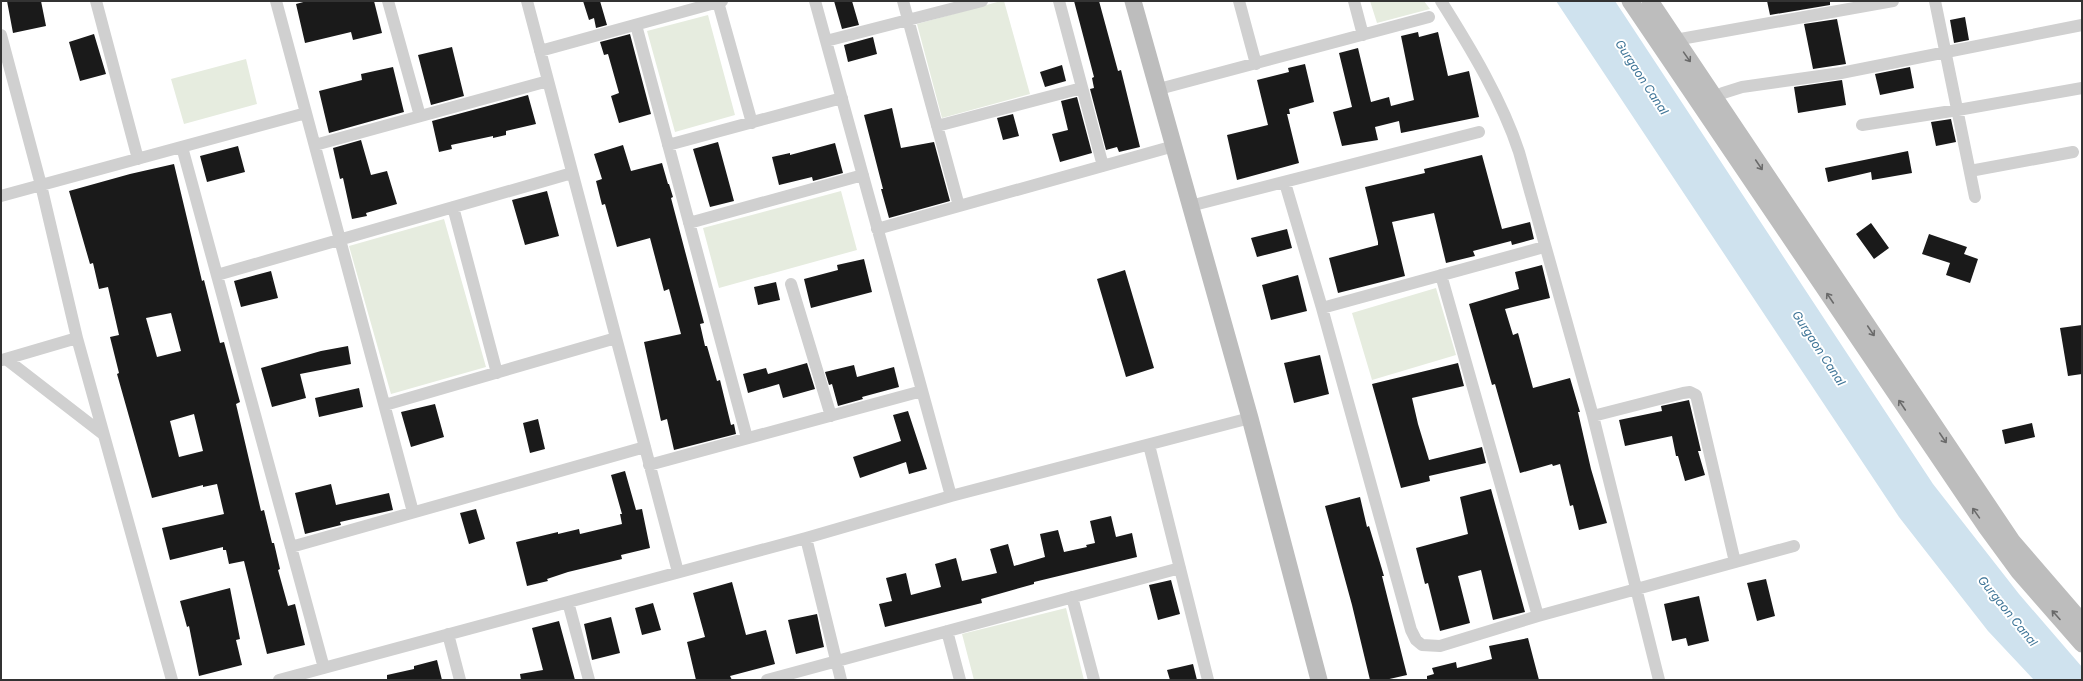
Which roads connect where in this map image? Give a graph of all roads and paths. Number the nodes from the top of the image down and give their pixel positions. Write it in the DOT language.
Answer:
graph roads {
  1 [pos="96,1"];
  2 [pos="276,1"];
  3 [pos="388,1"];
  4 [pos="527,1"];
  5 [pos="815,1"];
  6 [pos="903,1"];
  7 [pos="982,1"];
  8 [pos="1059,1"];
  9 [pos="1133,1"];
  10 [pos="1239,1"];
  11 [pos="1354,1"];
  12 [pos="1440,1"];
  13 [pos="1630,1"];
  14 [pos="1650,1"];
  15 [pos="1892,1"];
  16 [pos="1935,1"];
  17 [pos="720,2"];
  18 [pos="1429,17"];
  19 [pos="908,20"];
  20 [pos="636,25"];
  21 [pos="2082,25"];
  22 [pos="1363,35"];
  23 [pos="1,36"];
  24 [pos="1675,40"];
  25 [pos="826,41"];
  26 [pos="540,51"];
  27 [pos="1945,53"];
  28 [pos="1256,64"];
  29 [pos="548,81"];
  30 [pos="1082,88"];
  31 [pos="2082,88"];
  32 [pos="1159,89"];
  33 [pos="842,98"];
  34 [pos="1715,98"];
  35 [pos="1700,106"];
  36 [pos="1958,110"];
  37 [pos="306,113"];
  38 [pos="420,116"];
  39 [pos="752,123"];
  40 [pos="1862,125"];
  41 [pos="937,126"];
  42 [pos="1479,132"];
  43 [pos="315,145"];
  44 [pos="668,145"];
  45 [pos="1174,146"];
  46 [pos="182,147"];
  47 [pos="2073,152"];
  48 [pos="138,159"];
  49 [pos="1103,166"];
  50 [pos="1970,171"];
  51 [pos="572,173"];
  52 [pos="863,176"];
  53 [pos="1285,183"];
  54 [pos="41,186"];
  55 [pos="1,196"];
  56 [pos="1975,197"];
  57 [pos="958,206"];
  58 [pos="1190,206"];
  59 [pos="453,208"];
  60 [pos="689,223"];
  61 [pos="877,229"];
  62 [pos="340,240"];
  63 [pos="1544,246"];
  64 [pos="217,275"];
  65 [pos="1441,275"];
  66 [pos="791,284"];
  67 [pos="1322,308"];
  68 [pos="77,338"];
  69 [pos="616,338"];
  70 [pos="3,360"];
  71 [pos="497,372"];
  72 [pos="922,391"];
  73 [pos="384,405"];
  74 [pos="831,416"];
  75 [pos="1593,416"];
  76 [pos="1250,418"];
  77 [pos="103,434"];
  78 [pos="747,438"];
  79 [pos="1149,445"];
  80 [pos="645,447"];
  81 [pos="649,464"];
  82 [pos="951,496"];
  83 [pos="413,512"];
  84 [pos="806,538"];
  85 [pos="1794,546"];
  86 [pos="291,547"];
  87 [pos="1734,562"];
  88 [pos="1180,568"];
  89 [pos="678,572"];
  90 [pos="1637,588"];
  91 [pos="1072,597"];
  92 [pos="568,602"];
  93 [pos="1538,616"];
  94 [pos="2082,622"];
  95 [pos="947,631"];
  96 [pos="448,634"];
  97 [pos="2082,644"];
  98 [pos="835,661"];
  99 [pos="324,668"];
  100 [pos="172,680"];
  101 [pos="279,680"];
  102 [pos="460,680"];
  103 [pos="589,680"];
  104 [pos="767,680"];
  105 [pos="841,680"];
  106 [pos="960,680"];
  107 [pos="1094,680"];
  108 [pos="1208,680"];
  109 [pos="1319,680"];
  110 [pos="1659,680"];
  1 -- 48 [label="street"];
  2 -- 37 [label="street"];
  3 -- 38 [label="street"];
  4 -- 26 [label="street"];
  5 -- 25 [label="street"];
  6 -- 19 [label="street"];
  7 -- 19 [label="street"];
  8 -- 30 [label="street"];
  9 -- 32 [label="main road"];
  10 -- 28 [label="street"];
  11 -- 22 [label="street"];
  12 -- 63 [label="street"];
  13 -- 35 [label="main road"];
  14 -- 24 [label="main road"];
  15 -- 24 [label="street"];
  16 -- 27 [label="street"];
  17 -- 20 [label="street"];
  17 -- 39 [label="street"];
  18 -- 22 [label="street"];
  19 -- 25 [label="street"];
  19 -- 41 [label="street"];
  20 -- 26 [label="street"];
  20 -- 44 [label="street"];
  21 -- 27 [label="street"];
  22 -- 28 [label="street"];
  23 -- 54 [label="street"];
  24 -- 34 [label="main road, one-way"];
  25 -- 33 [label="street"];
  26 -- 29 [label="street"];
  27 -- 34 [label="street"];
  27 -- 36 [label="street"];
  28 -- 32 [label="street"];
  29 -- 38 [label="street"];
  29 -- 51 [label="street"];
  30 -- 41 [label="street"];
  30 -- 49 [label="street"];
  31 -- 36 [label="street"];
  32 -- 45 [label="main road"];
  33 -- 39 [label="street"];
  33 -- 52 [label="street"];
  34 -- 35 [label="street"];
  34 -- 94 [label="main road, one-way"];
  97 -- 35 [label="main road, one-way"];
  36 -- 40 [label="street"];
  36 -- 50 [label="street"];
  37 -- 43 [label="street"];
  37 -- 46 [label="street"];
  38 -- 43 [label="street"];
  39 -- 44 [label="street"];
  41 -- 57 [label="street"];
  42 -- 53 [label="street"];
  43 -- 62 [label="street"];
  44 -- 60 [label="street"];
  45 -- 49 [label="street"];
  45 -- 58 [label="main road"];
  46 -- 48 [label="street"];
  46 -- 64 [label="street"];
  47 -- 50 [label="street"];
  48 -- 54 [label="street"];
  49 -- 57 [label="street"];
  50 -- 56 [label="street"];
  51 -- 59 [label="street"];
  51 -- 69 [label="street"];
  52 -- 60 [label="street"];
  52 -- 61 [label="street"];
  53 -- 58 [label="street"];
  53 -- 67 [label="street"];
  54 -- 55 [label="street"];
  54 -- 68 [label="street"];
  57 -- 61 [label="street"];
  58 -- 76 [label="main road"];
  59 -- 62 [label="street"];
  59 -- 71 [label="street"];
  60 -- 78 [label="street"];
  61 -- 72 [label="street"];
  62 -- 64 [label="street"];
  62 -- 73 [label="street"];
  63 -- 65 [label="street"];
  63 -- 75 [label="street"];
  64 -- 86 [label="street"];
  65 -- 67 [label="street"];
  65 -- 93 [label="street"];
  66 -- 74 [label="street"];
  67 -- 93 [label="street"];
  68 -- 70 [label="street"];
  68 -- 77 [label="street"];
  69 -- 71 [label="street"];
  69 -- 80 [label="street"];
  70 -- 77 [label="street"];
  71 -- 73 [label="street"];
  72 -- 74 [label="street"];
  72 -- 82 [label="street"];
  73 -- 83 [label="street"];
  74 -- 78 [label="street"];
  75 -- 87 [label="street"];
  75 -- 90 [label="street"];
  76 -- 79 [label="street"];
  76 -- 109 [label="main road"];
  77 -- 100 [label="street"];
  78 -- 81 [label="street"];
  79 -- 82 [label="street"];
  79 -- 88 [label="street"];
  80 -- 81 [label="street"];
  80 -- 83 [label="street"];
  81 -- 89 [label="street"];
  82 -- 84 [label="street"];
  83 -- 86 [label="street"];
  84 -- 89 [label="street"];
  84 -- 98 [label="street"];
  85 -- 87 [label="street"];
  86 -- 99 [label="street"];
  87 -- 90 [label="street"];
  88 -- 91 [label="street"];
  88 -- 108 [label="street"];
  89 -- 92 [label="street"];
  90 -- 93 [label="street"];
  90 -- 110 [label="street"];
  91 -- 95 [label="street"];
  91 -- 107 [label="street"];
  92 -- 96 [label="street"];
  92 -- 103 [label="street"];
  95 -- 98 [label="street"];
  95 -- 106 [label="street"];
  96 -- 99 [label="street"];
  96 -- 102 [label="street"];
  98 -- 104 [label="street"];
  98 -- 105 [label="street"];
  99 -- 101 [label="street"];
}
